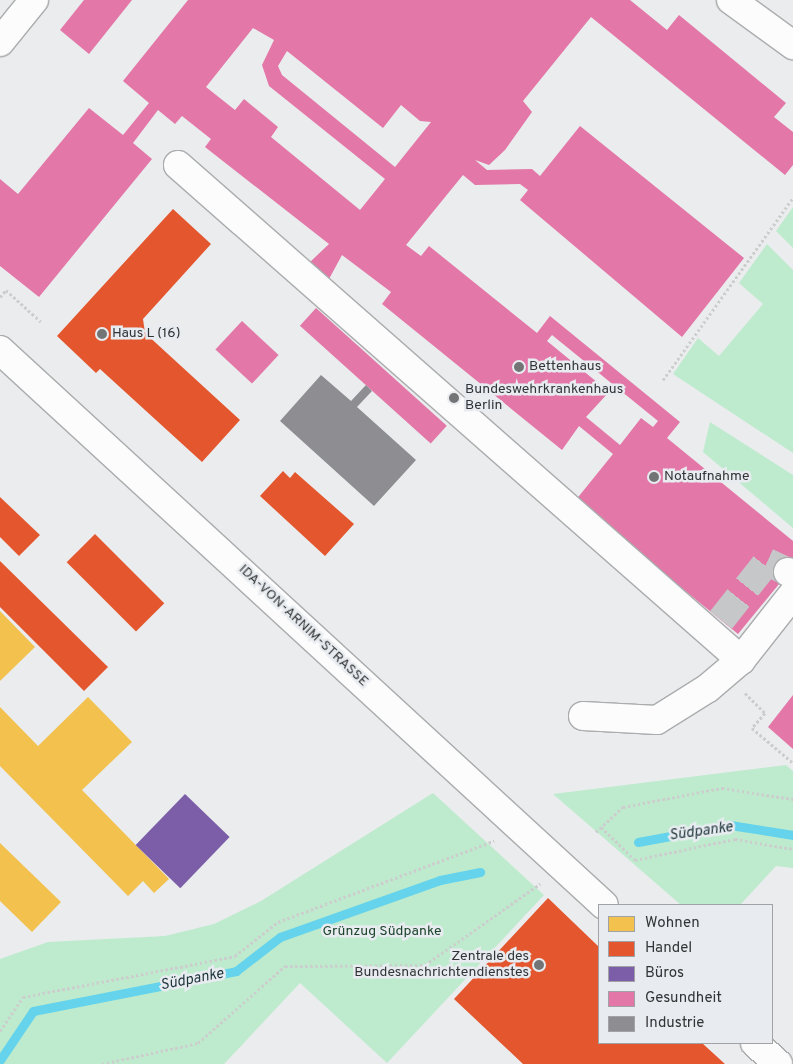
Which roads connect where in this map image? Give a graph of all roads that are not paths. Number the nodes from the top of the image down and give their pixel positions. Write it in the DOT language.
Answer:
graph roads {
  1 [pos="34,0"];
  2 [pos="731,0"];
  3 [pos="0,42"];
  4 [pos="793,45"];
  5 [pos="178,165"];
  6 [pos="0,350"];
  7 [pos="791,580"];
  8 [pos="741,660"];
  9 [pos="583,716"];
  10 [pos="603,904"];
  11 [pos="756,1044"];
  12 [pos="778,1064"];
  1 -- 3 [label="street"];
  2 -- 4 [label="street"];
  5 -- 8 [label="street"];
  6 -- 10 [label="street, IDA-VON-ARNIM-STRASSE"];
  7 -- 8 [label="street"];
  8 -- 9 [label="street"];
  11 -- 12 [label="street"];
}
